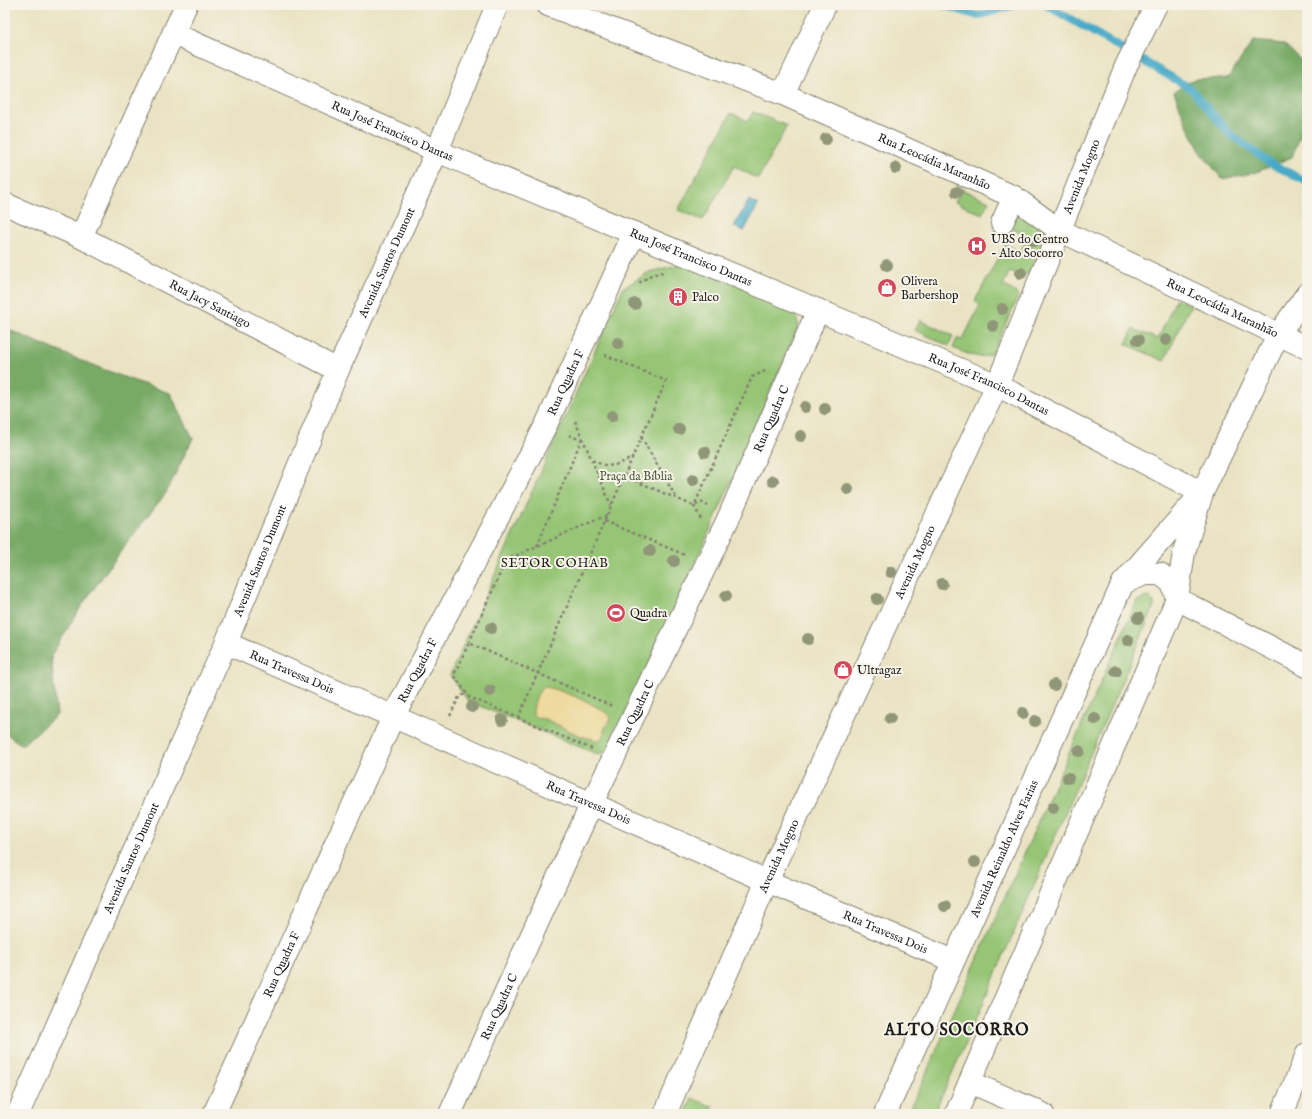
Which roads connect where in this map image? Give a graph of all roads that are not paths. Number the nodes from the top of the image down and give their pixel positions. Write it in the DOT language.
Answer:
graph roads {
  1 [pos="186,5"];
  2 [pos="497,5"];
  3 [pos="548,5"];
  4 [pos="825,5"];
  5 [pos="1156,5"];
  6 [pos="174,34"];
  7 [pos="783,94"];
  8 [pos="437,151"];
  9 [pos="1014,197"];
  10 [pos="5,204"];
  11 [pos="1002,223"];
  12 [pos="1059,230"];
  13 [pos="634,233"];
  14 [pos="81,237"];
  15 [pos="1307,294"];
  16 [pos="818,310"];
  17 [pos="1278,335"];
  18 [pos="1307,348"];
  19 [pos="338,370"];
  20 [pos="997,385"];
  21 [pos="1202,493"];
  22 [pos="1123,583"];
  23 [pos="1177,599"];
  24 [pos="226,642"];
  25 [pos="1307,666"];
  26 [pos="393,717"];
  27 [pos="592,803"];
  28 [pos="767,881"];
  29 [pos="953,960"];
  30 [pos="1307,1054"];
  31 [pos="970,1082"];
  32 [pos="18,1114"];
  33 [pos="214,1114"];
  34 [pos="450,1114"];
  35 [pos="664,1114"];
  36 [pos="885,1114"];
  37 [pos="956,1114"];
  38 [pos="1043,1114"];
  39 [pos="1282,1114"];
  1 -- 6 [label="street"];
  2 -- 8 [label="street, Avenida Santos Dumont"];
  3 -- 7 [label="street, Rua Leocádia Maranhão"];
  4 -- 7 [label="street"];
  5 -- 12 [label="street, Avenida Mogno"];
  6 -- 8 [label="street, Rua José Francisco Dantas"];
  6 -- 14 [label="street"];
  7 -- 9 [label="street, Rua Leocádia Maranhão"];
  8 -- 13 [label="street, Rua José Francisco Dantas"];
  8 -- 19 [label="street, Avenida Santos Dumont"];
  9 -- 11 [label="street"];
  9 -- 12 [label="street, Rua Leocádia Maranhão"];
  10 -- 14 [label="street, Rua Jacy Santiago"];
  12 -- 17 [label="street, Rua Leocádia Maranhão"];
  12 -- 20 [label="street, Avenida Mogno"];
  13 -- 16 [label="street, Rua José Francisco Dantas"];
  13 -- 26 [label="street, Rua Quadra F"];
  14 -- 19 [label="street, Rua Jacy Santiago"];
  15 -- 17 [label="street, Avenida Reinaldo Alves Farias"];
  16 -- 20 [label="street, Rua José Francisco Dantas"];
  16 -- 27 [label="street, Rua Quadra C"];
  17 -- 18 [label="street, Rua Leocádia Maranhão"];
  17 -- 21 [label="street, Avenida Reinaldo Alves Farias"];
  19 -- 24 [label="street, Avenida Santos Dumont"];
  20 -- 21 [label="street, Rua José Francisco Dantas"];
  20 -- 28 [label="street, Avenida Mogno"];
  21 -- 22 [label="street, Avenida Reinaldo Alves Farias"];
  21 -- 23 [label="street, Avenida Reinaldo Alves Farias"];
  22 -- 23 [label="street"];
  22 -- 29 [label="street, Avenida Reinaldo Alves Farias"];
  23 -- 25 [label="street"];
  23 -- 31 [label="street, Avenida Reinaldo Alves Farias"];
  24 -- 26 [label="street, Rua Travessa Dois"];
  24 -- 32 [label="street, Avenida Santos Dumont"];
  26 -- 27 [label="street, Rua Travessa Dois"];
  26 -- 33 [label="street, Rua Quadra F"];
  27 -- 28 [label="street, Rua Travessa Dois"];
  27 -- 34 [label="street, Rua Quadra C"];
  28 -- 29 [label="street, Rua Travessa Dois"];
  28 -- 35 [label="street, Avenida Mogno"];
  29 -- 36 [label="street, Avenida Reinaldo Alves Farias"];
  30 -- 39 [label="street"];
  31 -- 37 [label="street, Avenida Reinaldo Alves Farias"];
  31 -- 38 [label="street"];
}
